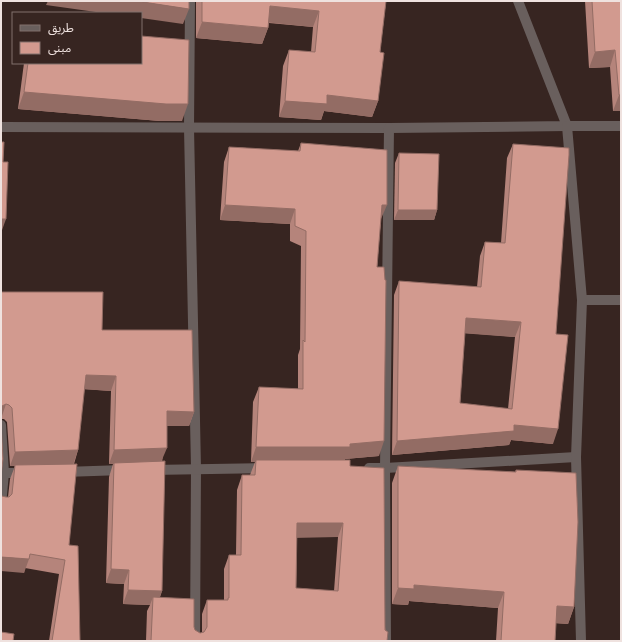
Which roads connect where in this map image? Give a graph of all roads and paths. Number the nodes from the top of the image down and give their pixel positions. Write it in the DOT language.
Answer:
graph roads {
  1 [pos="190,1"];
  2 [pos="518,1"];
  3 [pos="567,126"];
  4 [pos="621,126"];
  5 [pos="1,127"];
  6 [pos="189,128"];
  7 [pos="389,128"];
  8 [pos="582,300"];
  9 [pos="621,300"];
  10 [pos="1,425"];
  11 [pos="576,457"];
  12 [pos="196,468"];
  13 [pos="275,468"];
  14 [pos="362,468"];
  15 [pos="386,468"];
  16 [pos="57,472"];
  17 [pos="4,473"];
  18 [pos="34,473"];
  19 [pos="1,505"];
  20 [pos="194,641"];
  21 [pos="386,641"];
  22 [pos="581,641"];
  1 -- 6 [label="street"];
  2 -- 3 [label="street"];
  3 -- 4 [label="street"];
  3 -- 7 [label="street"];
  3 -- 8 [label="street"];
  5 -- 6 [label="street"];
  6 -- 7 [label="street"];
  6 -- 12 [label="street"];
  7 -- 15 [label="street"];
  8 -- 9 [label="street"];
  8 -- 11 [label="street"];
  10 -- 17 [label="street"];
  11 -- 15 [label="street"];
  11 -- 22 [label="street"];
  12 -- 13 [label="street"];
  12 -- 16 [label="street"];
  12 -- 20 [label="street"];
  14 -- 15 [label="street"];
  15 -- 21 [label="street"];
  17 -- 18 [label="street"];
  17 -- 19 [label="street"];
}
